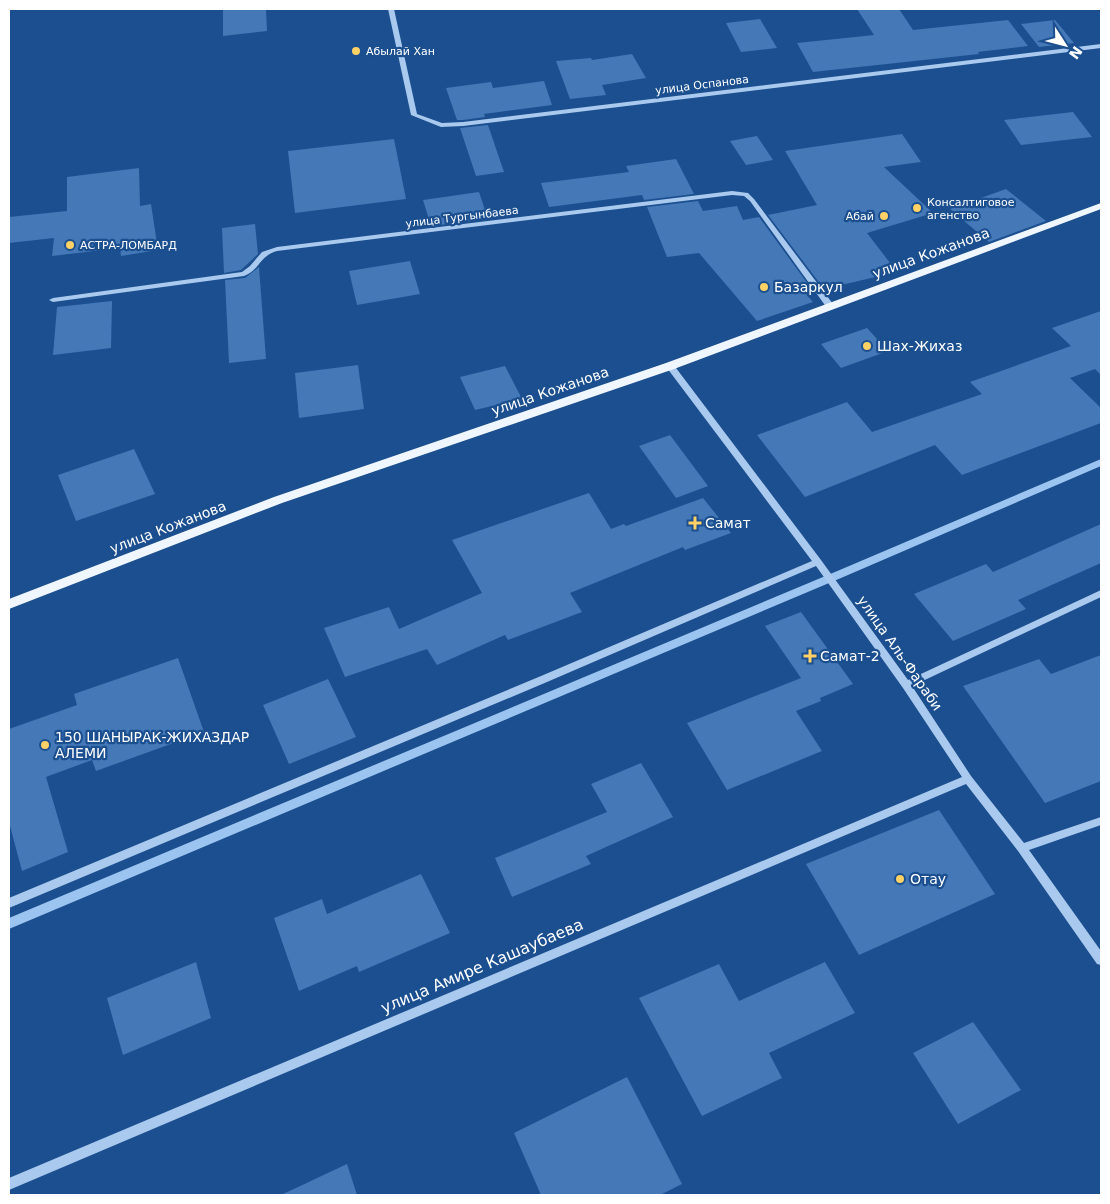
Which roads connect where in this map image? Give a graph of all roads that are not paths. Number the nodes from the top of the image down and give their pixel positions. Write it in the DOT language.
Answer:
graph roads {
  1 [pos="392,9"];
  2 [pos="1101,46"];
  3 [pos="1101,206"];
  4 [pos="53,300"];
  5 [pos="830,306"];
  6 [pos="670,366"];
  7 [pos="818,562"];
  8 [pos="1101,593"];
  9 [pos="9,604"];
  10 [pos="906,684"];
  11 [pos="968,779"];
  12 [pos="1101,821"];
  13 [pos="1022,848"];
  14 [pos="9,903"];
  15 [pos="1101,960"];
  16 [pos="9,1184"];
  1 -- 2 [label="street, улица Оспанова"];
  3 -- 5 [label="main road, улица Кожанова"];
  4 -- 5 [label="street, улица Тургынбаева"];
  5 -- 6 [label="main road, улица Кожанова"];
  6 -- 7 [label="street, улица Аль-Фараби"];
  6 -- 9 [label="main road, улица Кожанова"];
  7 -- 10 [label="street, улица Аль-Фараби"];
  7 -- 14 [label="street"];
  8 -- 10 [label="street"];
  10 -- 11 [label="street, улица Аль-Фараби"];
  11 -- 13 [label="street, улица Аль-Фараби"];
  11 -- 16 [label="street, улица Амире Кашаубаева"];
  12 -- 13 [label="street"];
  13 -- 15 [label="street, улица Аль-Фараби"];
}
